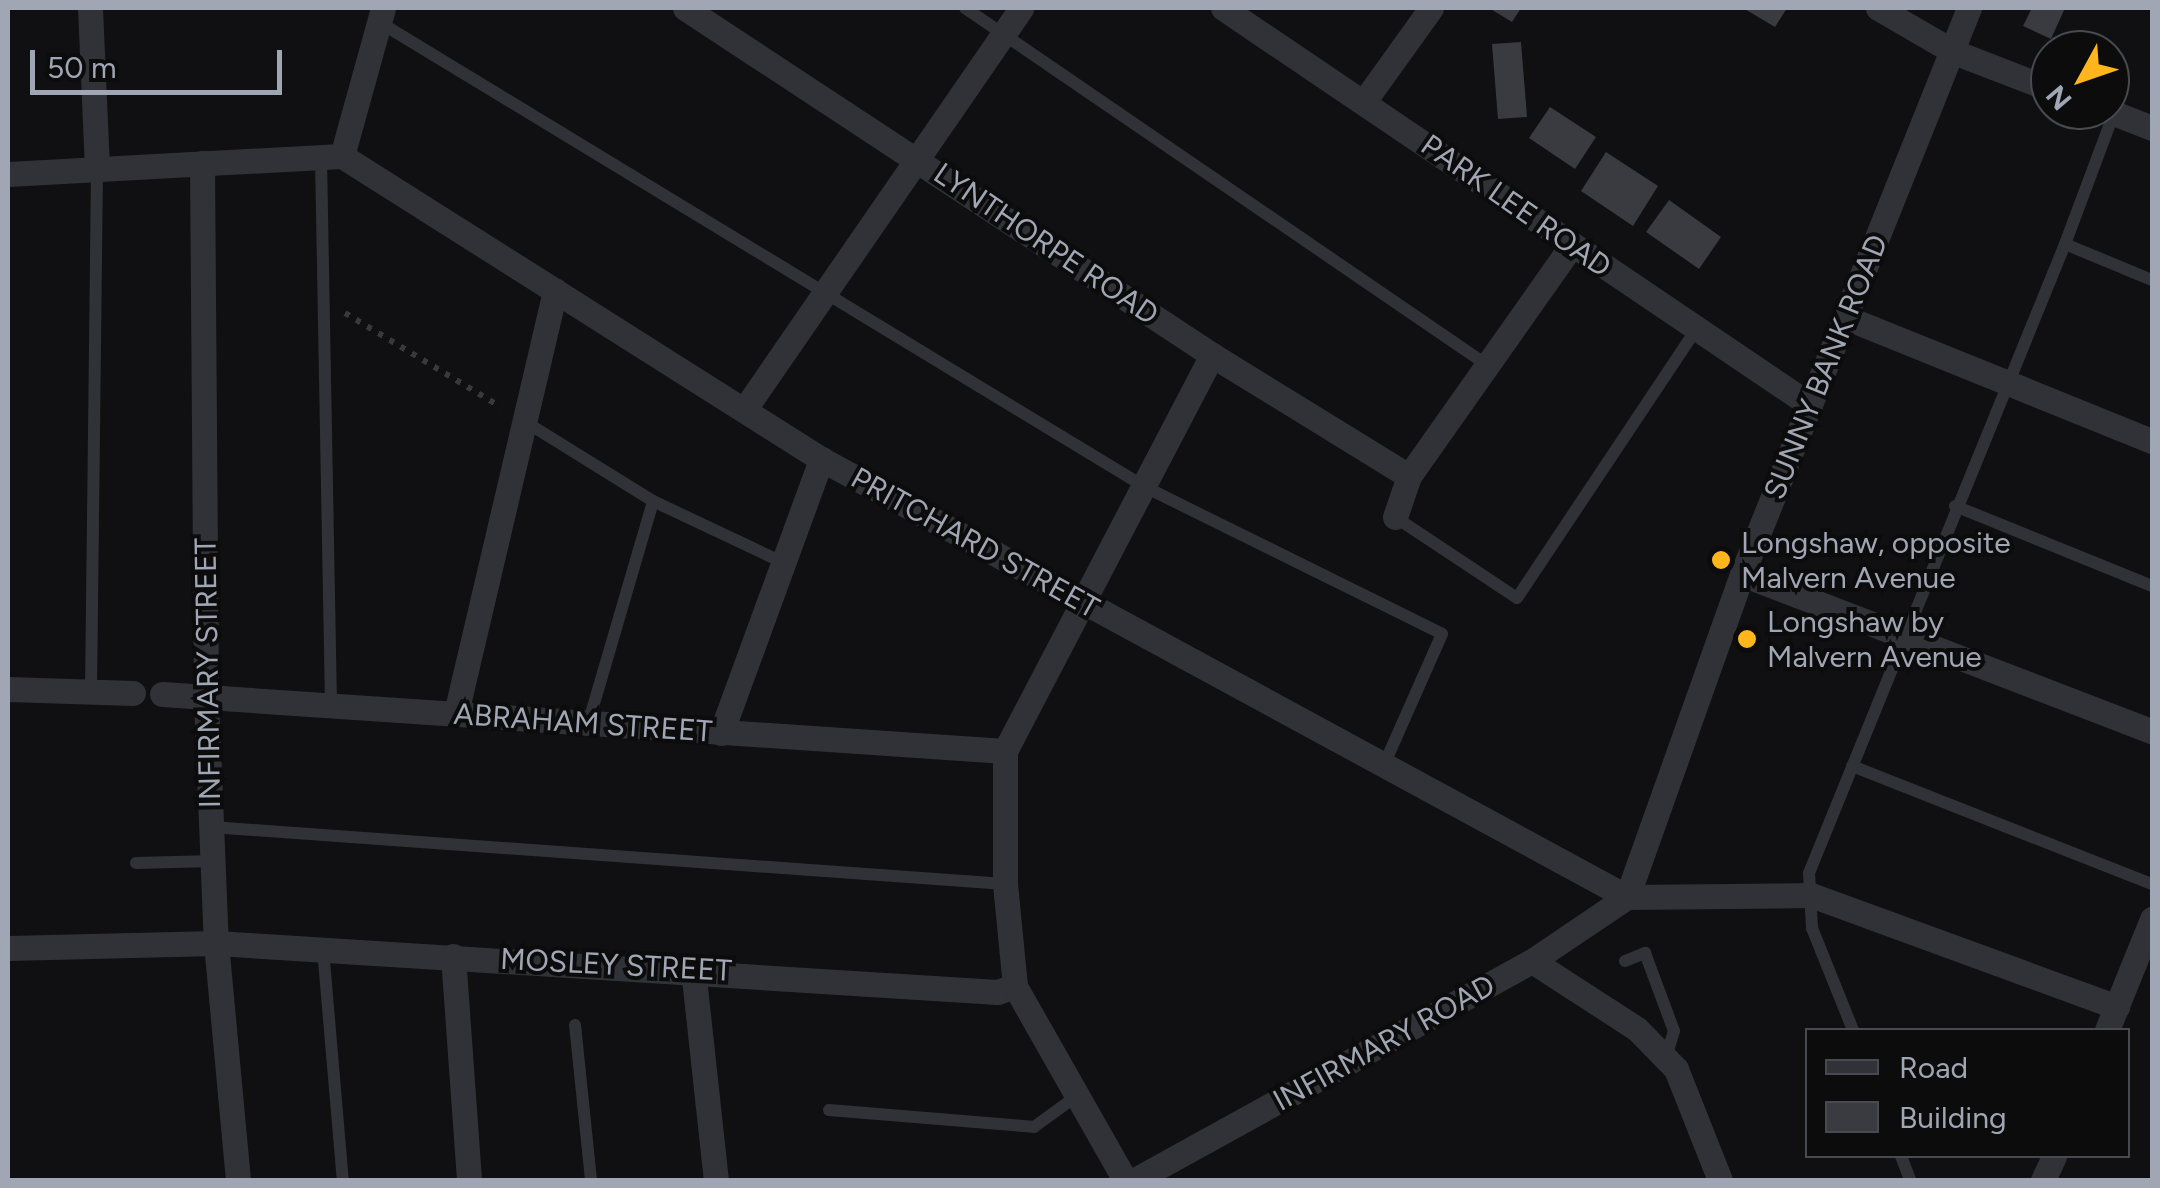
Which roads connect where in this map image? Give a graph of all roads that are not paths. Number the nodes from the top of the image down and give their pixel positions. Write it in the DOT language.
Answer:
graph roads {
  1 [pos="90,8"];
  2 [pos="684,8"];
  3 [pos="965,8"];
  4 [pos="1021,8"];
  5 [pos="1223,8"];
  6 [pos="1431,8"];
  7 [pos="1878,8"];
  8 [pos="1969,8"];
  9 [pos="381,15"];
  10 [pos="1003,33"];
  11 [pos="1954,52"];
  12 [pos="2030,81"];
  13 [pos="1365,100"];
  14 [pos="2104,130"];
  15 [pos="332,157"];
  16 [pos="914,157"];
  17 [pos="202,164"];
  18 [pos="97,169"];
  19 [pos="8,174"];
  20 [pos="2065,244"];
  21 [pos="1571,246"];
  22 [pos="2152,280"];
  23 [pos="555,290"];
  24 [pos="824,291"];
  25 [pos="1847,318"];
  26 [pos="1696,330"];
  27 [pos="1212,354"];
  28 [pos="1487,365"];
  29 [pos="2008,380"];
  30 [pos="1810,405"];
  31 [pos="744,410"];
  32 [pos="522,420"];
  33 [pos="2152,441"];
  34 [pos="821,459"];
  35 [pos="1409,476"];
  36 [pos="1145,487"];
  37 [pos="654,501"];
  38 [pos="1955,506"];
  39 [pos="1394,518"];
  40 [pos="780,561"];
  41 [pos="1742,574"];
  42 [pos="2152,586"];
  43 [pos="1086,603"];
  44 [pos="1904,636"];
  45 [pos="8,689"];
  46 [pos="91,692"];
  47 [pos="133,694"];
  48 [pos="162,694"];
  49 [pos="206,698"];
  50 [pos="332,709"];
  51 [pos="456,713"];
  52 [pos="588,724"];
  53 [pos="2152,731"];
  54 [pos="721,732"];
  55 [pos="1005,751"];
  56 [pos="1384,765"];
  57 [pos="1852,766"];
  58 [pos="211,827"];
  59 [pos="214,861"];
  60 [pos="136,862"];
  61 [pos="1005,884"];
  62 [pos="2152,884"];
  63 [pos="1811,895"];
  64 [pos="1627,897"];
  65 [pos="2152,919"];
  66 [pos="216,943"];
  67 [pos="8,948"];
  68 [pos="323,949"];
  69 [pos="453,956"];
  70 [pos="1532,961"];
  71 [pos="1624,961"];
  72 [pos="693,969"];
  73 [pos="1015,986"];
  74 [pos="2112,1019"];
  75 [pos="575,1025"];
  76 [pos="1852,1028"];
  77 [pos="1666,1058"];
  78 [pos="1080,1094"];
  79 [pos="828,1110"];
  80 [pos="238,1180"];
  81 [pos="344,1180"];
  82 [pos="469,1180"];
  83 [pos="591,1180"];
  84 [pos="716,1180"];
  85 [pos="1125,1180"];
  86 [pos="1135,1180"];
  87 [pos="1720,1180"];
  1 -- 18 [label="street"];
  2 -- 16 [label="street, LYNTHORPE ROAD"];
  3 -- 10 [label="lane"];
  4 -- 10 [label="street"];
  5 -- 13 [label="street, PARK LEE ROAD"];
  6 -- 13 [label="street"];
  7 -- 11 [label="street"];
  8 -- 11 [label="street, SUNNY BANK ROAD"];
  9 -- 15 [label="street"];
  9 -- 24 [label="lane"];
  10 -- 16 [label="street"];
  10 -- 28 [label="lane"];
  11 -- 12 [label="street"];
  11 -- 25 [label="street, SUNNY BANK ROAD"];
  13 -- 21 [label="street, PARK LEE ROAD"];
  14 -- 20 [label="lane"];
  15 -- 17 [label="street"];
  15 -- 23 [label="street, PRITCHARD STREET"];
  15 -- 50 [label="lane"];
  16 -- 24 [label="street"];
  16 -- 27 [label="street, LYNTHORPE ROAD"];
  17 -- 18 [label="street"];
  17 -- 49 [label="street, INFIRMARY STREET"];
  18 -- 19 [label="street"];
  18 -- 46 [label="lane"];
  20 -- 22 [label="lane"];
  20 -- 29 [label="lane"];
  21 -- 26 [label="street, PARK LEE ROAD"];
  21 -- 28 [label="street"];
  23 -- 31 [label="street, PRITCHARD STREET"];
  23 -- 32 [label="street"];
  24 -- 31 [label="street"];
  24 -- 36 [label="lane"];
  25 -- 29 [label="street"];
  25 -- 30 [label="street, SUNNY BANK ROAD"];
  26 -- 30 [label="street, PARK LEE ROAD"];
  26 -- 39 [label="lane"];
  27 -- 35 [label="street, LYNTHORPE ROAD"];
  27 -- 36 [label="street"];
  28 -- 35 [label="street"];
  29 -- 33 [label="street"];
  29 -- 38 [label="lane"];
  30 -- 41 [label="street, SUNNY BANK ROAD"];
  31 -- 34 [label="street, PRITCHARD STREET"];
  32 -- 37 [label="lane"];
  32 -- 51 [label="street"];
  34 -- 40 [label="street"];
  34 -- 43 [label="street, PRITCHARD STREET"];
  35 -- 39 [label="street"];
  36 -- 43 [label="street"];
  36 -- 56 [label="lane"];
  37 -- 40 [label="lane"];
  37 -- 52 [label="lane"];
  38 -- 42 [label="lane"];
  38 -- 44 [label="lane"];
  40 -- 54 [label="street"];
  41 -- 44 [label="street"];
  41 -- 64 [label="street, SUNNY BANK ROAD"];
  43 -- 55 [label="street"];
  43 -- 56 [label="street, PRITCHARD STREET"];
  44 -- 53 [label="street"];
  44 -- 57 [label="lane"];
  45 -- 46 [label="street"];
  46 -- 47 [label="street"];
  48 -- 49 [label="street, ABRAHAM STREET"];
  49 -- 50 [label="street, ABRAHAM STREET"];
  49 -- 58 [label="street, INFIRMARY STREET"];
  50 -- 51 [label="street, ABRAHAM STREET"];
  51 -- 52 [label="street, ABRAHAM STREET"];
  52 -- 54 [label="street, ABRAHAM STREET"];
  54 -- 55 [label="street, ABRAHAM STREET"];
  55 -- 61 [label="street"];
  56 -- 64 [label="street, PRITCHARD STREET"];
  57 -- 62 [label="lane"];
  57 -- 63 [label="lane"];
  58 -- 59 [label="street, INFIRMARY STREET"];
  58 -- 61 [label="lane"];
  59 -- 60 [label="lane"];
  59 -- 66 [label="street, INFIRMARY STREET"];
  61 -- 73 [label="street"];
  63 -- 64 [label="street"];
  63 -- 74 [label="street"];
  63 -- 76 [label="lane"];
  64 -- 70 [label="street, INFIRMARY ROAD"];
  65 -- 74 [label="street"];
  66 -- 67 [label="street, MOSLEY STREET"];
  66 -- 68 [label="street, MOSLEY STREET"];
  66 -- 80 [label="street, INFIRMARY STREET"];
  68 -- 69 [label="street, MOSLEY STREET"];
  68 -- 81 [label="lane"];
  69 -- 72 [label="street, MOSLEY STREET"];
  69 -- 82 [label="street"];
  70 -- 77 [label="street"];
  70 -- 86 [label="street, INFIRMARY ROAD"];
  71 -- 77 [label="lane"];
  72 -- 73 [label="street, MOSLEY STREET"];
  72 -- 84 [label="street"];
  73 -- 78 [label="street"];
  75 -- 83 [label="lane"];
  77 -- 87 [label="street"];
  78 -- 79 [label="lane"];
  78 -- 85 [label="street"];
}
